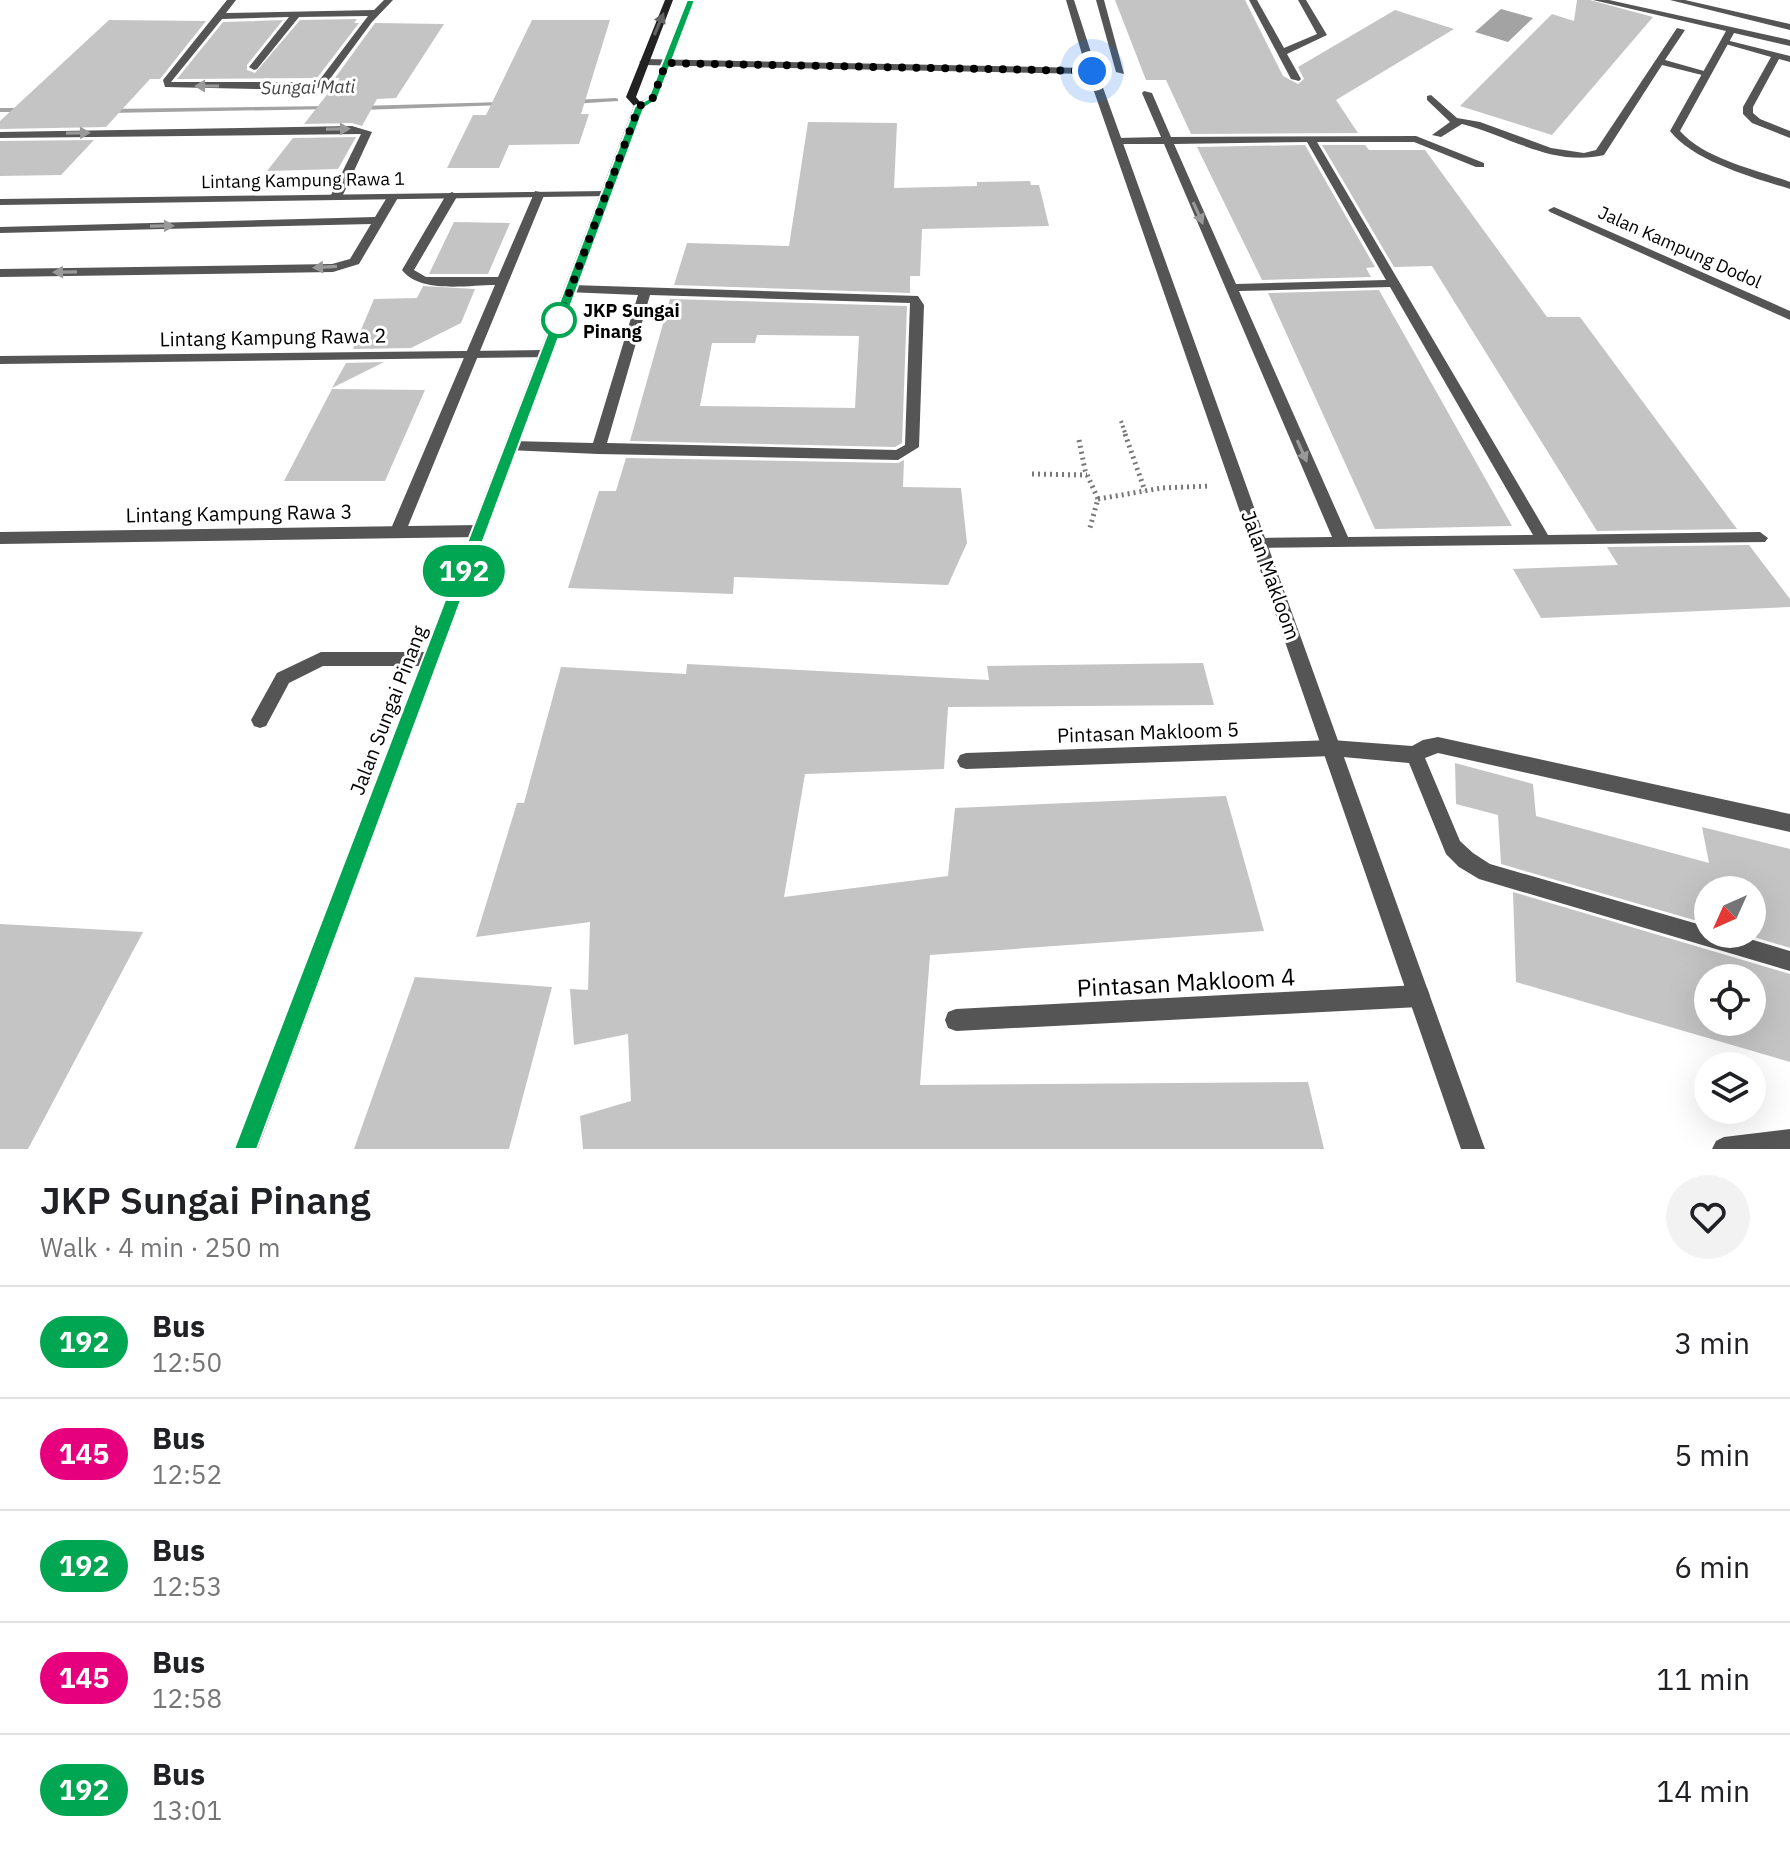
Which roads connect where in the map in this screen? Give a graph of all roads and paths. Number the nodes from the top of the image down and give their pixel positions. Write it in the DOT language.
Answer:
graph roads {
  1 [pos="232,0"];
  2 [pos="389,0"];
  3 [pos="669,0"];
  4 [pos="691,0"];
  5 [pos="1070,0"];
  6 [pos="1100,0"];
  7 [pos="1253,0"];
  8 [pos="1302,0"];
  9 [pos="1597,0"];
  10 [pos="1674,0"];
  11 [pos="376,13"];
  12 [pos="296,15"];
  13 [pos="220,16"];
  14 [pos="1790,27"];
  15 [pos="1732,29"];
  16 [pos="1680,30"];
  17 [pos="1725,41"];
  18 [pos="1790,43"];
  19 [pos="1283,52"];
  20 [pos="1777,55"];
  21 [pos="1664,58"];
  22 [pos="1790,59"];
  23 [pos="644,62"];
  24 [pos="666,63"];
  25 [pos="254,67"];
  26 [pos="1708,69"];
  27 [pos="1092,71"];
  28 [pos="1121,72"];
  29 [pos="1296,79"];
  30 [pos="1147,93"];
  31 [pos="1431,98"];
  32 [pos="639,106"];
  33 [pos="1455,121"];
  34 [pos="0,135"];
  35 [pos="1437,135"];
  36 [pos="1790,135"];
  37 [pos="1311,140"];
  38 [pos="1117,141"];
  39 [pos="1166,142"];
  40 [pos="1480,165"];
  41 [pos="1790,186"];
  42 [pos="539,193"];
  43 [pos="606,194"];
  44 [pos="452,195"];
  45 [pos="393,196"];
  46 [pos="336,197"];
  47 [pos="0,202"];
  48 [pos="1554,210"];
  49 [pos="379,220"];
  50 [pos="0,230"];
  51 [pos="0,273"];
  52 [pos="502,281"];
  53 [pos="1394,283"];
  54 [pos="1230,288"];
  55 [pos="571,289"];
  56 [pos="645,292"];
  57 [pos="1790,316"];
  58 [pos="546,354"];
  59 [pos="472,355"];
  60 [pos="0,360"];
  61 [pos="1121,421"];
  62 [pos="1079,440"];
  63 [pos="511,446"];
  64 [pos="598,449"];
  65 [pos="1032,474"];
  66 [pos="1087,475"];
  67 [pos="1239,486"];
  68 [pos="1145,491"];
  69 [pos="1098,499"];
  70 [pos="398,531"];
  71 [pos="479,531"];
  72 [pos="1089,531"];
  73 [pos="0,538"];
  74 [pos="1760,538"];
  75 [pos="1543,539"];
  76 [pos="1342,542"];
  77 [pos="1260,544"];
  78 [pos="430,659"];
  79 [pos="260,720"];
  80 [pos="1332,748"];
  81 [pos="1415,755"];
  82 [pos="966,761"];
  83 [pos="1790,823"];
  84 [pos="1790,961"];
  85 [pos="1419,996"];
  86 [pos="956,1020"];
  87 [pos="1790,1141"];
  88 [pos="246,1149"];
  89 [pos="1473,1149"];
  90 [pos="1724,1149"];
  1 -- 13 [label="street"];
  2 -- 11 [label="street"];
  23 -- 3 [label="main road, Jalan Sungai Pinang, one-way"];
  4 -- 24 [label="main road, Jalan Sungai Pinang"];
  5 -- 27 [label="street, Jalan Makloom"];
  6 -- 28 [label="street"];
  7 -- 19 [label="street"];
  8 -- 19 [label="street"];
  9 -- 15 [label="street"];
  10 -- 14 [label="street"];
  11 -- 12 [label="street"];
  11 -- 13 [label="street, one-way"];
  12 -- 13 [label="street"];
  12 -- 25 [label="street"];
  15 -- 17 [label="street"];
  15 -- 18 [label="street"];
  16 -- 21 [label="street"];
  17 -- 20 [label="street"];
  17 -- 26 [label="street"];
  19 -- 29 [label="street"];
  20 -- 22 [label="street"];
  20 -- 36 [label="street"];
  21 -- 26 [label="street"];
  21 -- 33 [label="street"];
  23 -- 24 [label="street"];
  23 -- 32 [label="main road, Jalan Sungai Pinang"];
  24 -- 27 [label="street"];
  24 -- 32 [label="main road, Jalan Sungai Pinang"];
  26 -- 41 [label="street"];
  27 -- 38 [label="street, Jalan Makloom"];
  30 -- 39 [label="street"];
  31 -- 33 [label="street"];
  32 -- 43 [label="main road, Jalan Sungai Pinang"];
  33 -- 35 [label="street"];
  34 -- 46 [label="street, one-way"];
  37 -- 39 [label="street"];
  37 -- 40 [label="street"];
  37 -- 53 [label="street"];
  38 -- 39 [label="street"];
  38 -- 67 [label="street, Jalan Makloom"];
  39 -- 54 [label="street, one-way"];
  42 -- 43 [label="street, Lintang Kampung Rawa 1"];
  42 -- 44 [label="street, Lintang Kampung Rawa 1"];
  42 -- 52 [label="street"];
  43 -- 55 [label="main road, Jalan Sungai Pinang"];
  44 -- 45 [label="street, Lintang Kampung Rawa 1"];
  44 -- 52 [label="street"];
  45 -- 46 [label="street, Lintang Kampung Rawa 1"];
  45 -- 49 [label="street"];
  46 -- 47 [label="street, Lintang Kampung Rawa 1"];
  48 -- 57 [label="street, Jalan Kampung Dodol"];
  50 -- 49 [label="street, one-way"];
  49 -- 51 [label="street, one-way"];
  52 -- 59 [label="street"];
  53 -- 54 [label="street"];
  53 -- 75 [label="street"];
  54 -- 76 [label="street, one-way"];
  55 -- 56 [label="street"];
  55 -- 58 [label="main road, Jalan Sungai Pinang"];
  56 -- 64 [label="street"];
  56 -- 64 [label="street"];
  58 -- 59 [label="street, Lintang Kampung Rawa 2"];
  58 -- 63 [label="main road, Jalan Sungai Pinang"];
  59 -- 60 [label="street, Lintang Kampung Rawa 2"];
  59 -- 70 [label="street"];
  61 -- 68 [label="path"];
  62 -- 66 [label="path"];
  63 -- 64 [label="street"];
  63 -- 71 [label="main road, Jalan Sungai Pinang"];
  65 -- 66 [label="path"];
  66 -- 69 [label="path"];
  67 -- 68 [label="path"];
  67 -- 77 [label="street, Jalan Makloom"];
  68 -- 69 [label="path"];
  69 -- 72 [label="path"];
  70 -- 71 [label="street, Lintang Kampung Rawa 3"];
  70 -- 73 [label="street, Lintang Kampung Rawa 3"];
  71 -- 78 [label="main road, Jalan Sungai Pinang"];
  74 -- 75 [label="street"];
  75 -- 76 [label="street"];
  76 -- 77 [label="street"];
  77 -- 80 [label="street, Jalan Makloom"];
  78 -- 79 [label="street"];
  78 -- 88 [label="main road, Jalan Sungai Pinang"];
  80 -- 81 [label="street, Pintasan Makloom 5"];
  80 -- 82 [label="street, Pintasan Makloom 5"];
  80 -- 85 [label="street, Jalan Makloom"];
  81 -- 83 [label="street, Pintasan Makloom 5"];
  81 -- 84 [label="street"];
  85 -- 86 [label="street, Pintasan Makloom 4"];
  85 -- 89 [label="street, Jalan Makloom"];
  87 -- 90 [label="street"];
}
